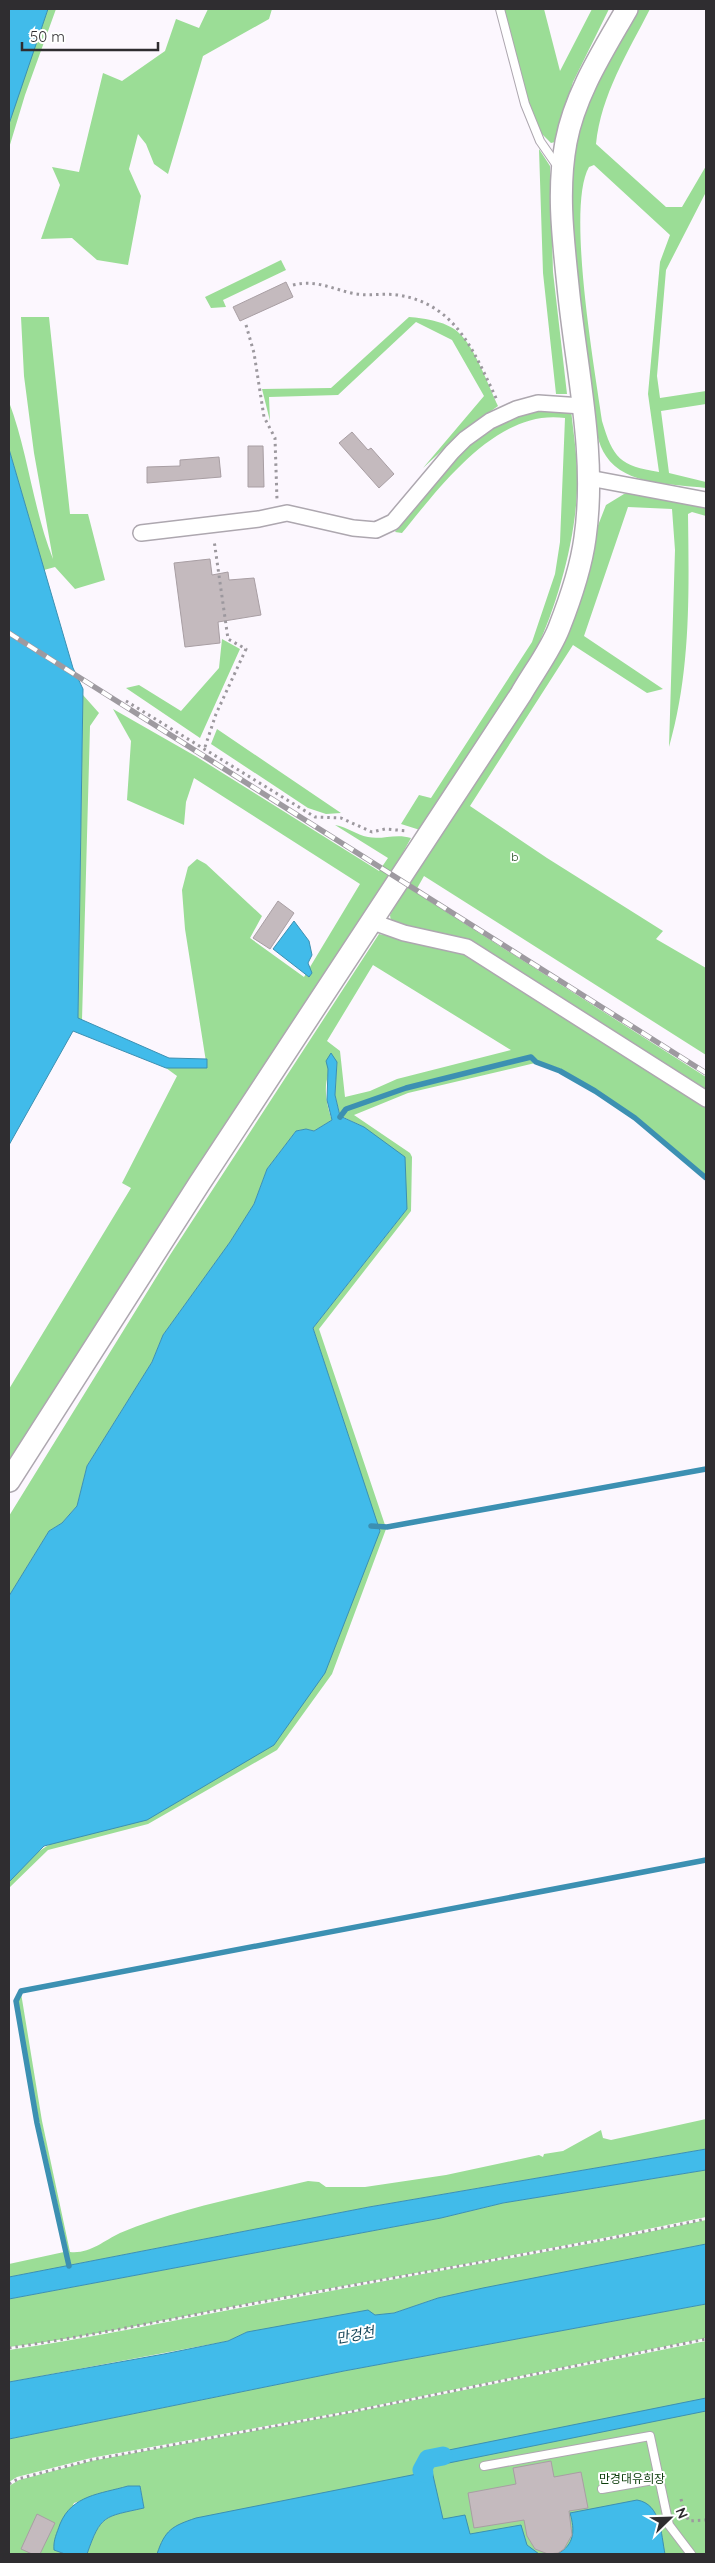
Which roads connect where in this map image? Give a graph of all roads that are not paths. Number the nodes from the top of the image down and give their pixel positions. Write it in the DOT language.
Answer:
graph roads {
  1 [pos="500,9"];
  2 [pos="627,9"];
  3 [pos="562,173"];
  4 [pos="582,406"];
  5 [pos="589,478"];
  6 [pos="706,500"];
  7 [pos="141,533"];
  8 [pos="373,922"];
  9 [pos="706,1099"];
  10 [pos="9,1481"];
  11 [pos="484,2466"];
  12 [pos="659,2479"];
  13 [pos="602,2489"];
  14 [pos="691,2554"];
  1 -- 3 [label="lane"];
  2 -- 3 [label="street"];
  3 -- 4 [label="street"];
  4 -- 5 [label="street"];
  4 -- 7 [label="street"];
  5 -- 6 [label="street"];
  5 -- 8 [label="street"];
  8 -- 9 [label="street"];
  8 -- 10 [label="street"];
  11 -- 12 [label="lane"];
  12 -- 13 [label="lane"];
  12 -- 14 [label="lane"];
}
